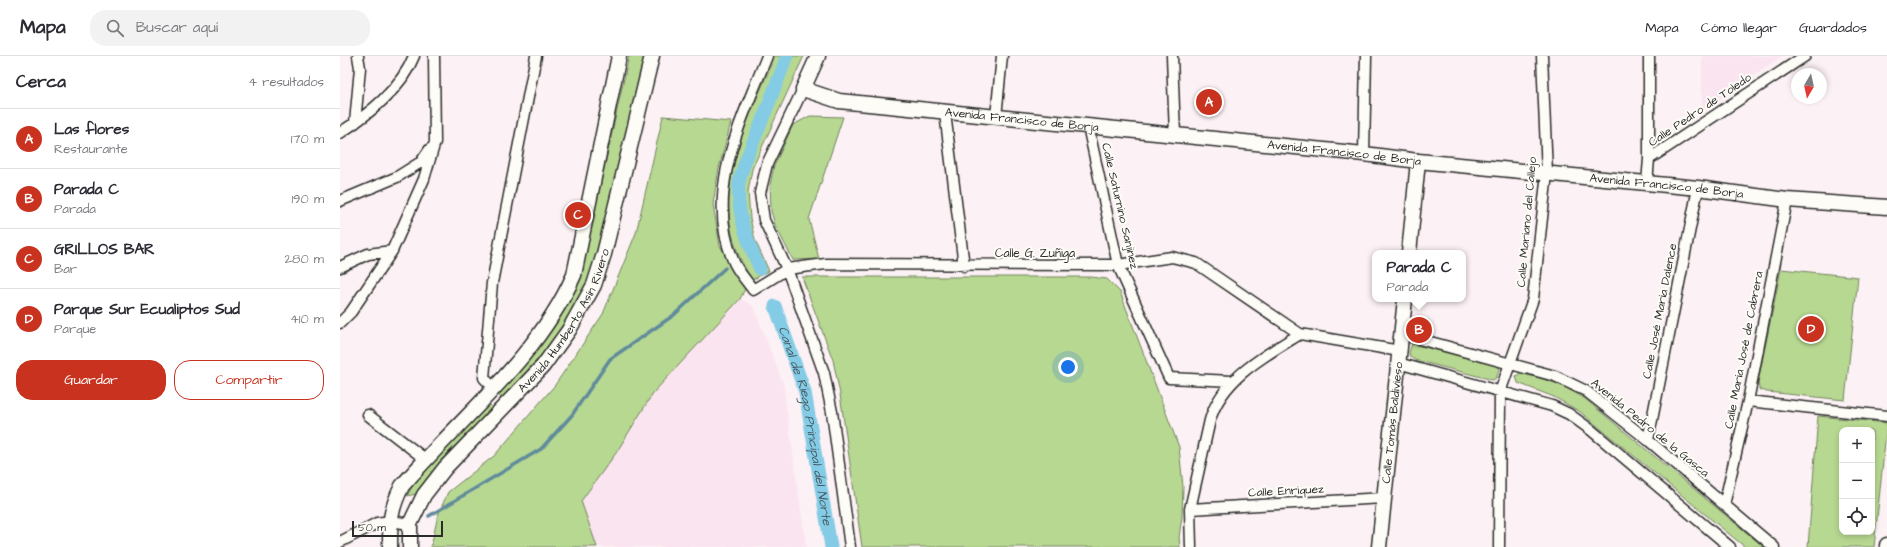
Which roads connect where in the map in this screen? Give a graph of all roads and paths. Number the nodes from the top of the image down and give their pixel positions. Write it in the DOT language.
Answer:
graph roads {
  1 [pos="358,56"];
  2 [pos="414,56"];
  3 [pos="434,56"];
  4 [pos="536,56"];
  5 [pos="619,56"];
  6 [pos="652,56"];
  7 [pos="767,56"];
  8 [pos="818,56"];
  9 [pos="1002,56"];
  10 [pos="1172,56"];
  11 [pos="1366,56"];
  12 [pos="1542,56"];
  13 [pos="1649,56"];
  14 [pos="1805,56"];
  15 [pos="803,89"];
  16 [pos="945,113"];
  17 [pos="996,117"];
  18 [pos="355,123"];
  19 [pos="1088,126"];
  20 [pos="340,133"];
  21 [pos="1174,135"];
  22 [pos="435,142"];
  23 [pos="1364,154"];
  24 [pos="1649,159"];
  25 [pos="1418,161"];
  26 [pos="1547,173"];
  27 [pos="1648,183"];
  28 [pos="1698,188"];
  29 [pos="1787,200"];
  30 [pos="340,201"];
  31 [pos="1887,207"];
  32 [pos="1409,250"];
  33 [pos="392,251"];
  34 [pos="964,266"];
  35 [pos="1118,266"];
  36 [pos="340,267"];
  37 [pos="787,269"];
  38 [pos="1405,302"];
  39 [pos="340,323"];
  40 [pos="1300,334"];
  41 [pos="1401,334"];
  42 [pos="1399,357"];
  43 [pos="1510,362"];
  44 [pos="1232,381"];
  45 [pos="490,391"];
  46 [pos="1500,392"];
  47 [pos="1748,401"];
  48 [pos="502,408"];
  49 [pos="368,416"];
  50 [pos="1887,416"];
  51 [pos="1648,440"];
  52 [pos="425,459"];
  53 [pos="1384,498"];
  54 [pos="1724,505"];
  55 [pos="1190,509"];
  56 [pos="390,521"];
  57 [pos="410,524"];
  58 [pos="340,542"];
  59 [pos="390,547"];
  60 [pos="410,547"];
  61 [pos="850,547"];
  62 [pos="1191,547"];
  63 [pos="1379,547"];
  64 [pos="1500,547"];
  65 [pos="1730,547"];
  66 [pos="1774,547"];
  1 -- 18 [label="street"];
  2 -- 18 [label="street"];
  3 -- 22 [label="street"];
  4 -- 45 [label="street"];
  5 -- 45 [label="street, Avenida Humberto Asín Rivero"];
  6 -- 48 [label="street, Avenida Humberto Asín Rivero"];
  7 -- 37 [label="street, Calle G. Zuñiga"];
  8 -- 15 [label="street"];
  9 -- 17 [label="street"];
  10 -- 21 [label="street"];
  11 -- 23 [label="street"];
  12 -- 26 [label="street, Calle Mariano del Callejo"];
  13 -- 24 [label="street"];
  14 -- 24 [label="street, Calle Pedro de Toledo"];
  15 -- 16 [label="street, Avenida Francisco de Borja"];
  15 -- 37 [label="street"];
  16 -- 17 [label="street, Avenida Francisco de Borja"];
  16 -- 34 [label="street"];
  17 -- 19 [label="street, Avenida Francisco de Borja"];
  18 -- 20 [label="street"];
  19 -- 21 [label="street, Avenida Francisco de Borja"];
  19 -- 35 [label="street, Calle Saturnino Sanjinez"];
  21 -- 23 [label="street, Avenida Francisco de Borja"];
  22 -- 30 [label="street"];
  22 -- 33 [label="street"];
  23 -- 25 [label="street, Avenida Francisco de Borja"];
  24 -- 27 [label="street"];
  25 -- 26 [label="street, Avenida Francisco de Borja"];
  25 -- 32 [label="street"];
  26 -- 27 [label="street, Avenida Francisco de Borja"];
  26 -- 43 [label="street, Calle Mariano del Callejo"];
  27 -- 28 [label="street, Avenida Francisco de Borja"];
  28 -- 29 [label="street, Avenida Francisco de Borja"];
  28 -- 51 [label="street, Calle José María Dalence"];
  29 -- 31 [label="street, Avenida Francisco de Borja"];
  29 -- 47 [label="street, Calle María José de Cabrera"];
  33 -- 36 [label="street"];
  33 -- 39 [label="street"];
  34 -- 35 [label="street, Calle G. Zuñiga"];
  34 -- 37 [label="street, Calle G. Zuñiga"];
  35 -- 40 [label="street, Calle G. Zuñiga"];
  35 -- 44 [label="street, Calle Saturnino Sanjinez"];
  37 -- 61 [label="street"];
  38 -- 41 [label="street, Calle Tomás Baldivieso"];
  40 -- 42 [label="street"];
  40 -- 44 [label="street"];
  41 -- 42 [label="street, Calle Tomás Baldivieso"];
  41 -- 43 [label="street, Avenida Pedro de la Gasca"];
  42 -- 46 [label="street"];
  42 -- 53 [label="street, Calle Tomás Baldivieso"];
  43 -- 46 [label="street, Calle Mariano del Callejo"];
  43 -- 51 [label="street, Avenida Pedro de la Gasca"];
  44 -- 55 [label="street"];
  45 -- 48 [label="street"];
  45 -- 52 [label="street, Avenida Humberto Asín Rivero"];
  46 -- 64 [label="street, Calle Mariano del Callejo"];
  46 -- 65 [label="street"];
  47 -- 50 [label="street"];
  47 -- 54 [label="street, Calle María José de Cabrera"];
  48 -- 57 [label="street, Avenida Humberto Asín Rivero"];
  49 -- 52 [label="street"];
  51 -- 54 [label="street, Avenida Pedro de la Gasca"];
  52 -- 56 [label="street, Avenida Humberto Asín Rivero"];
  53 -- 55 [label="street, Calle Enriquez"];
  53 -- 63 [label="street, Calle Tomás Baldivieso"];
  54 -- 66 [label="street, Avenida Pedro de la Gasca"];
  55 -- 62 [label="street"];
  56 -- 57 [label="street"];
  56 -- 58 [label="street"];
  56 -- 59 [label="street, Avenida Humberto Asín Rivero"];
  57 -- 60 [label="street, Avenida Humberto Asín Rivero"];
}
